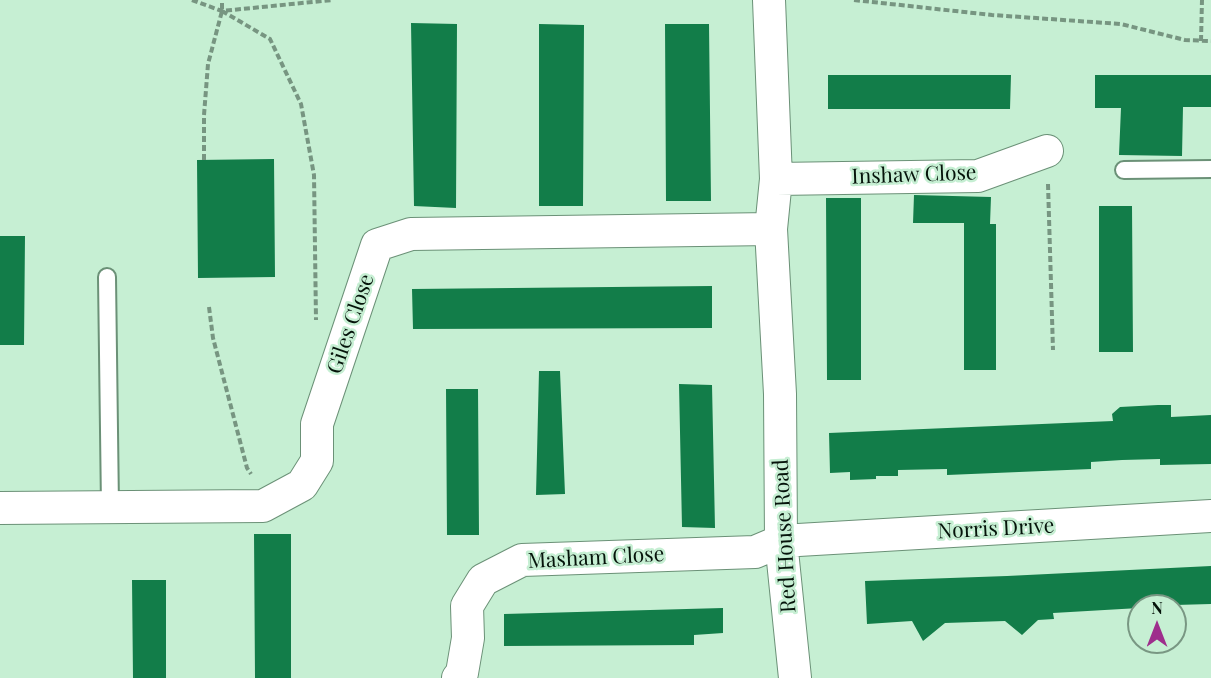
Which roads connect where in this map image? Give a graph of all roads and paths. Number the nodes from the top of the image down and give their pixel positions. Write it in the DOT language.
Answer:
graph roads {
  1 [pos="192,0"];
  2 [pos="222,0"];
  3 [pos="332,0"];
  4 [pos="769,0"];
  5 [pos="854,0"];
  6 [pos="1202,0"];
  7 [pos="222,11"];
  8 [pos="1201,41"];
  9 [pos="1211,41"];
  10 [pos="1047,151"];
  11 [pos="204,160"];
  12 [pos="1211,169"];
  13 [pos="1124,170"];
  14 [pos="776,179"];
  15 [pos="771,229"];
  16 [pos="107,277"];
  17 [pos="209,307"];
  18 [pos="316,329"];
  19 [pos="1053,350"];
  20 [pos="270,503"];
  21 [pos="110,507"];
  22 [pos="0,508"];
  23 [pos="1211,516"];
  24 [pos="781,541"];
  25 [pos="458,678"];
  26 [pos="795,678"];
  1 -- 7 [label="path"];
  2 -- 7 [label="path"];
  3 -- 7 [label="path"];
  4 -- 14 [label="street, Red House Road"];
  5 -- 8 [label="path"];
  6 -- 8 [label="path"];
  7 -- 11 [label="path"];
  7 -- 18 [label="path"];
  8 -- 9 [label="path"];
  10 -- 14 [label="street, Inshaw Close"];
  10 -- 19 [label="path"];
  12 -- 13 [label="lane"];
  14 -- 15 [label="street, Red House Road"];
  15 -- 20 [label="street, Giles Close"];
  15 -- 24 [label="street, Red House Road"];
  16 -- 21 [label="lane"];
  17 -- 20 [label="path"];
  20 -- 21 [label="street, Giles Close"];
  21 -- 22 [label="street, Giles Close"];
  23 -- 24 [label="street, Norris Drive"];
  24 -- 25 [label="street, Masham Close"];
  24 -- 26 [label="street, Red House Road"];
}
